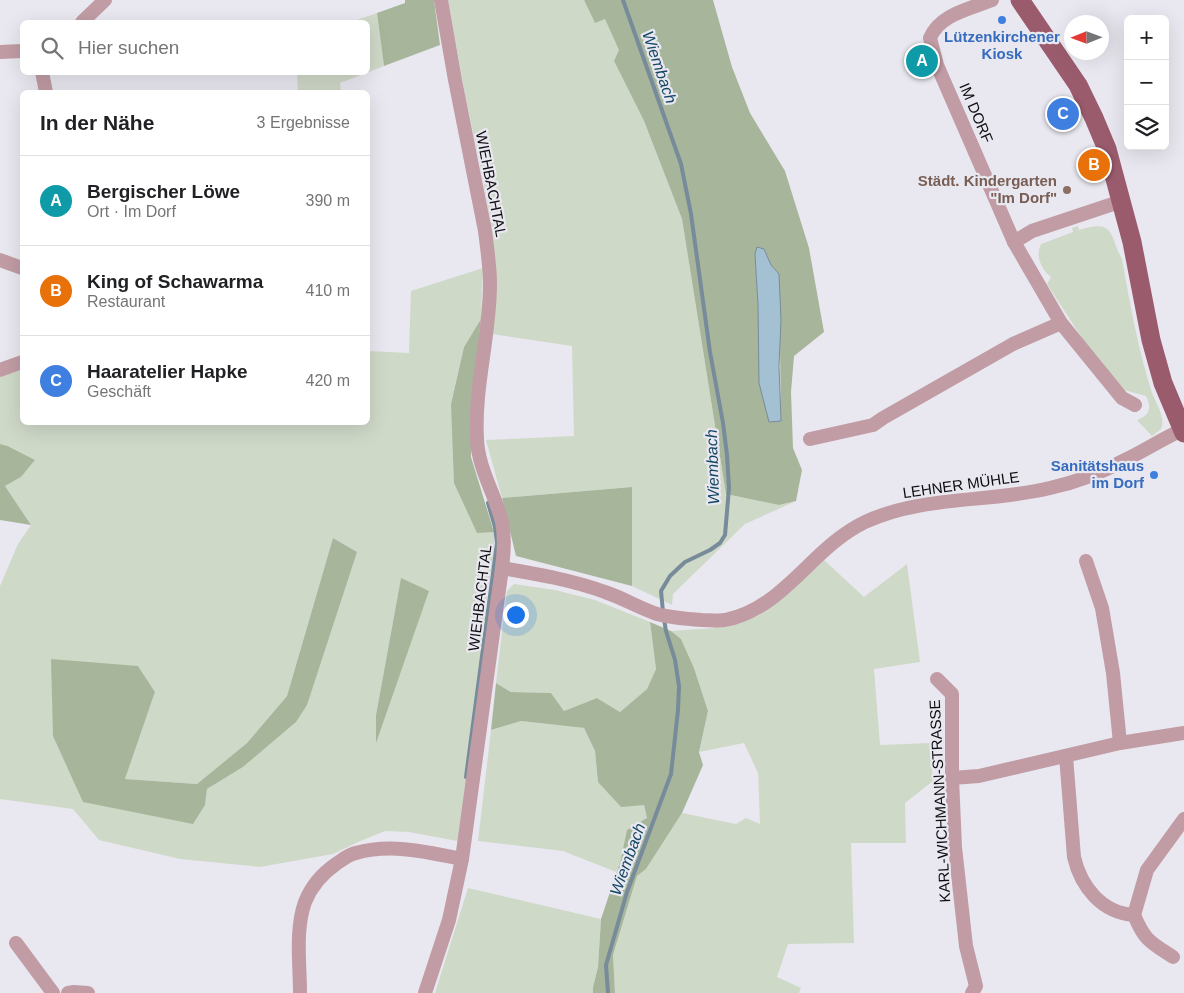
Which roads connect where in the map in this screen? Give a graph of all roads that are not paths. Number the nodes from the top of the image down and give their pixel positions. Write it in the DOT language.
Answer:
graph roads {
  1 [pos="105,0"];
  2 [pos="441,0"];
  3 [pos="992,0"];
  4 [pos="1025,2"];
  5 [pos="84,20"];
  6 [pos="20,51"];
  7 [pos="0,52"];
  8 [pos="43,75"];
  9 [pos="46,90"];
  10 [pos="1122,201"];
  11 [pos="1014,242"];
  12 [pos="0,260"];
  13 [pos="20,267"];
  14 [pos="1062,322"];
  15 [pos="20,363"];
  16 [pos="0,370"];
  17 [pos="1135,405"];
  18 [pos="1184,431"];
  19 [pos="810,440"];
  20 [pos="1086,561"];
  21 [pos="502,568"];
  22 [pos="937,679"];
  23 [pos="1184,733"];
  24 [pos="1120,743"];
  25 [pos="1066,756"];
  26 [pos="952,778"];
  27 [pos="1184,819"];
  28 [pos="462,859"];
  29 [pos="1134,915"];
  30 [pos="16,943"];
  31 [pos="1173,957"];
  32 [pos="978,990"];
  33 [pos="53,993"];
  34 [pos="68,993"];
  35 [pos="88,993"];
  36 [pos="300,993"];
  37 [pos="425,993"];
  1 -- 5 [label="street"];
  2 -- 21 [label="street, WIEHBACHTAL"];
  3 -- 11 [label="street, IM DORF"];
  4 -- 10 [label="main road"];
  6 -- 7 [label="street"];
  8 -- 9 [label="street"];
  10 -- 11 [label="street"];
  10 -- 18 [label="main road"];
  11 -- 14 [label="street, IM DORF"];
  12 -- 13 [label="street"];
  14 -- 17 [label="street, IM DORF"];
  14 -- 19 [label="street"];
  15 -- 16 [label="street"];
  18 -- 21 [label="street, LEHNER MÜHLE"];
  20 -- 24 [label="street"];
  21 -- 28 [label="street, WIEHBACHTAL"];
  22 -- 26 [label="street, KARL-WICHMANN-STRASSE"];
  23 -- 24 [label="street"];
  24 -- 25 [label="street"];
  25 -- 26 [label="street"];
  25 -- 29 [label="street"];
  26 -- 32 [label="street, KARL-WICHMANN-STRASSE"];
  27 -- 29 [label="street"];
  28 -- 36 [label="street"];
  28 -- 37 [label="street, WIEHBACHTAL"];
  29 -- 31 [label="street"];
  30 -- 33 [label="street"];
  34 -- 35 [label="street"];
}
